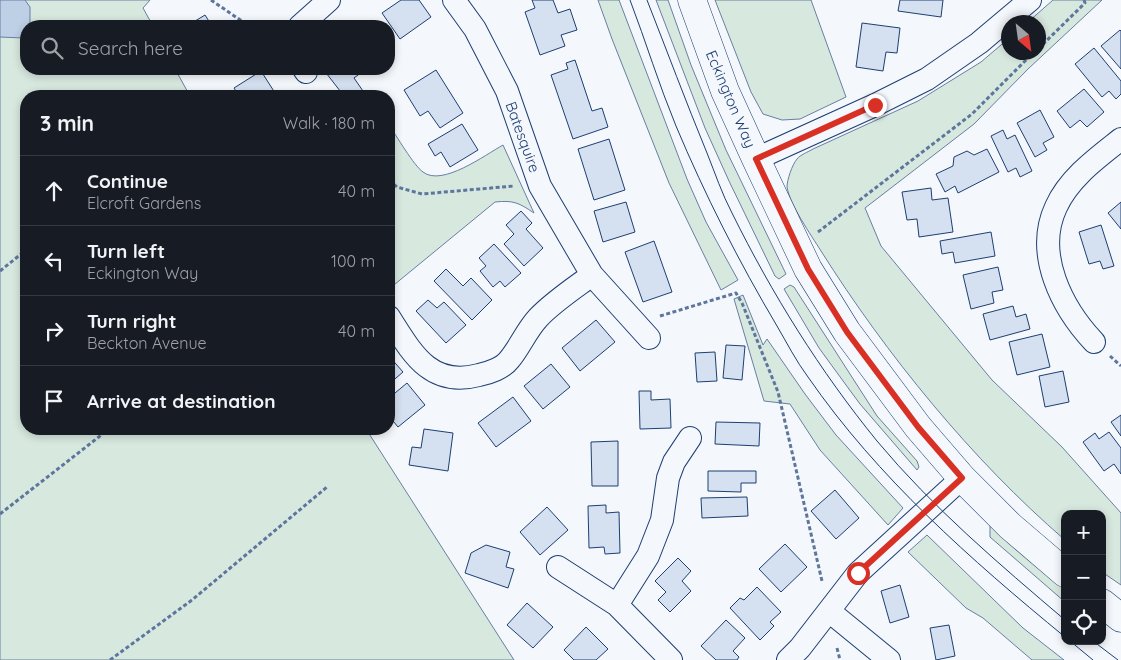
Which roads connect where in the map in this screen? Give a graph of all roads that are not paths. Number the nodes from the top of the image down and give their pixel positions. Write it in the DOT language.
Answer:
graph roads {
  1 [pos="330,0"];
  2 [pos="454,0"];
  3 [pos="692,0"];
  4 [pos="1030,0"];
  5 [pos="307,20"];
  6 [pos="1121,139"];
  7 [pos="756,159"];
  8 [pos="592,275"];
  9 [pos="395,326"];
  10 [pos="649,338"];
  11 [pos="1094,342"];
  12 [pos="690,438"];
  13 [pos="962,478"];
  14 [pos="558,566"];
  15 [pos="1061,570"];
  16 [pos="617,604"];
  17 [pos="1106,606"];
  18 [pos="829,611"];
  19 [pos="1121,618"];
  20 [pos="672,660"];
  21 [pos="788,660"];
  22 [pos="889,660"];
  1 -- 5 [label="street"];
  2 -- 8 [label="street, Batesquire"];
  3 -- 7 [label="main road, Eckington Way"];
  4 -- 7 [label="street"];
  6 -- 11 [label="street"];
  7 -- 13 [label="main road, Eckington Way"];
  8 -- 9 [label="street"];
  8 -- 10 [label="street, Batesquire"];
  12 -- 16 [label="street"];
  13 -- 15 [label="main road, Eckington Way"];
  13 -- 18 [label="street"];
  14 -- 16 [label="street"];
  16 -- 20 [label="street"];
  17 -- 19 [label="main road"];
  18 -- 21 [label="street"];
  18 -- 22 [label="street"];
}
